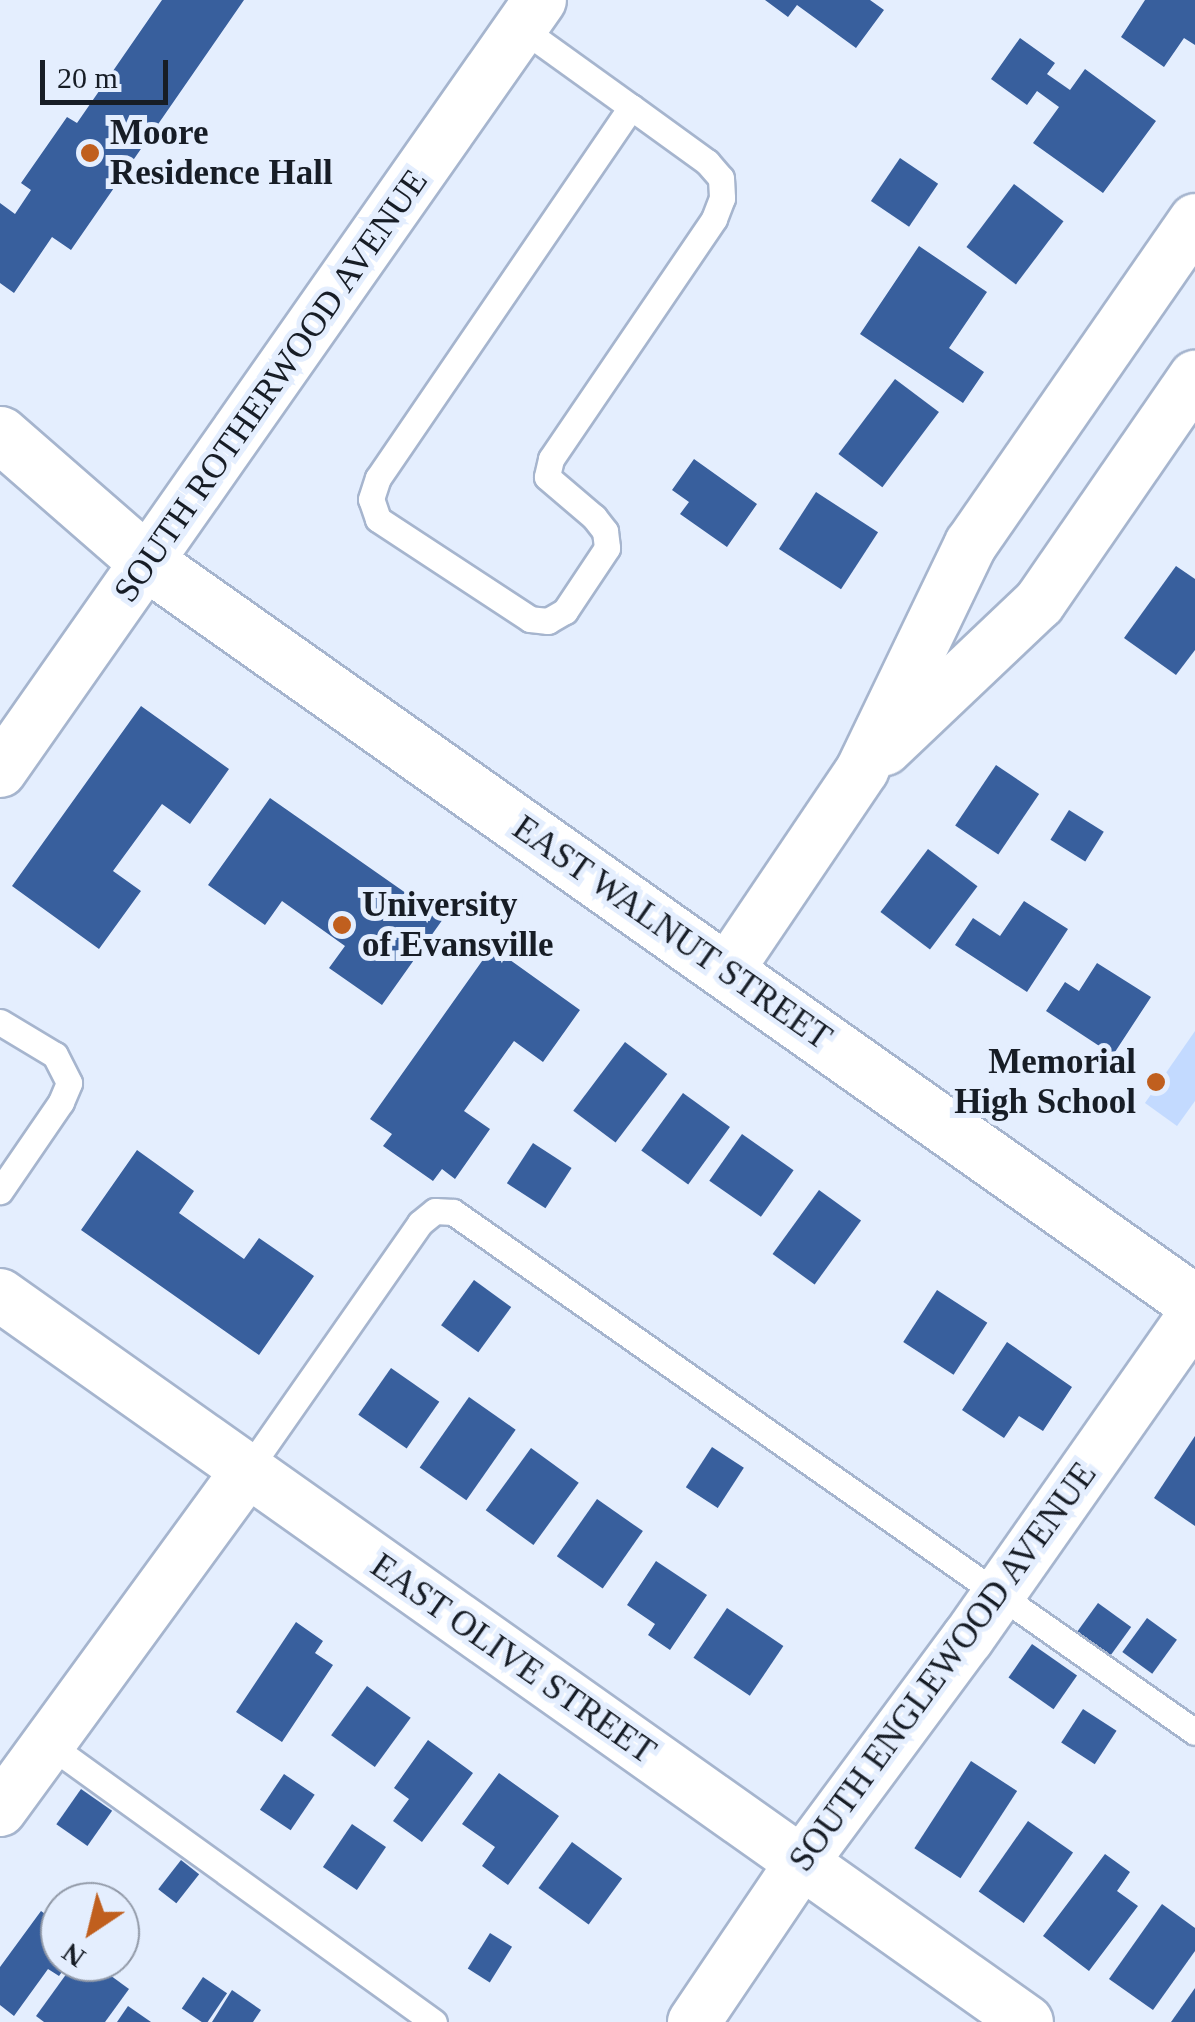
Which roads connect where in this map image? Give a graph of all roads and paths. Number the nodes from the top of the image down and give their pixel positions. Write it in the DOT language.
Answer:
graph roads {
  1 [pos="530,14"];
  2 [pos="632,107"];
  3 [pos="1195,220"];
  4 [pos="1195,377"];
  5 [pos="0,434"];
  6 [pos="0,482"];
  7 [pos="148,563"];
  8 [pos="862,770"];
  9 [pos="0,771"];
  10 [pos="726,972"];
  11 [pos="0,1022"];
  12 [pos="10,1156"];
  13 [pos="0,1191"];
  14 [pos="0,1295"];
  15 [pos="1195,1304"];
  16 [pos="1195,1314"];
  17 [pos="247,1470"];
  18 [pos="1000,1592"];
  19 [pos="1195,1732"];
  20 [pos="47,1744"];
  21 [pos="0,1810"];
  22 [pos="802,1862"];
  23 [pos="434,2022"];
  24 [pos="694,2022"];
  25 [pos="1027,2022"];
  1 -- 2 [label="lane"];
  1 -- 7 [label="street, SOUTH ROTHERWOOD AVENUE"];
  2 -- 2 [label="lane"];
  3 -- 8 [label="street"];
  4 -- 8 [label="street"];
  5 -- 7 [label="street, EAST WALNUT STREET"];
  6 -- 7 [label="street, EAST WALNUT STREET"];
  7 -- 9 [label="street, SOUTH ROTHERWOOD AVENUE"];
  7 -- 10 [label="street, EAST WALNUT STREET"];
  8 -- 10 [label="street"];
  10 -- 15 [label="street, EAST WALNUT STREET"];
  11 -- 12 [label="lane"];
  12 -- 13 [label="lane"];
  14 -- 17 [label="street, EAST OLIVE STREET"];
  16 -- 18 [label="street, SOUTH ENGLEWOOD AVENUE"];
  17 -- 18 [label="lane"];
  17 -- 20 [label="street"];
  17 -- 22 [label="street, EAST OLIVE STREET"];
  18 -- 19 [label="lane"];
  18 -- 22 [label="street, SOUTH ENGLEWOOD AVENUE"];
  20 -- 21 [label="street"];
  20 -- 23 [label="lane"];
  22 -- 24 [label="street, SOUTH ENGLEWOOD AVENUE"];
  22 -- 25 [label="street, EAST OLIVE STREET"];
}
